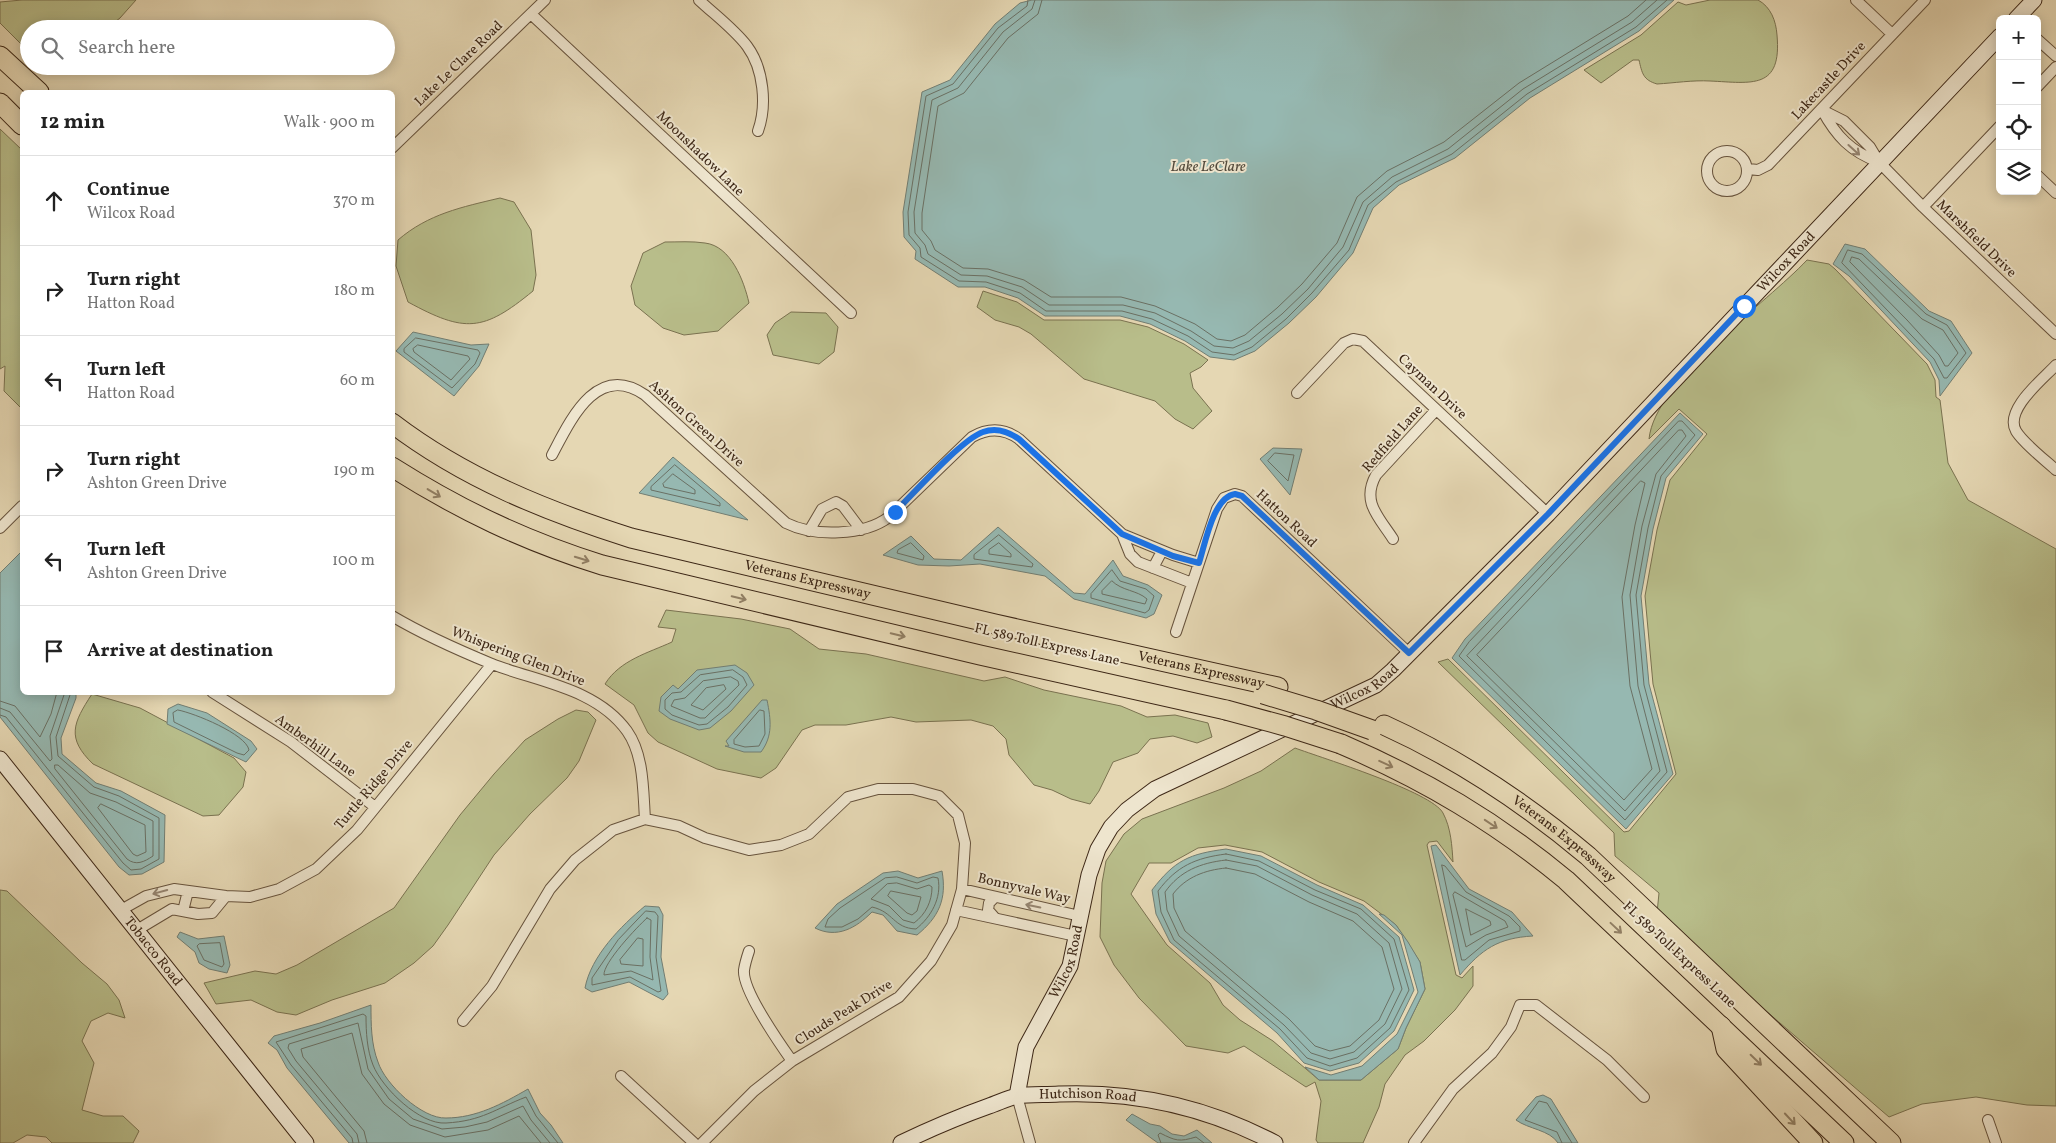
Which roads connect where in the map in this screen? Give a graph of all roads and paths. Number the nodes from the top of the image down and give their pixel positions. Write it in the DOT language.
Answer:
graph roads {
  1 [pos="545,0"];
  2 [pos="699,0"];
  3 [pos="1856,0"];
  4 [pos="1925,0"];
  5 [pos="2034,0"];
  6 [pos="531,14"];
  7 [pos="2020,15"];
  8 [pos="1892,34"];
  9 [pos="1996,40"];
  10 [pos="2041,43"];
  11 [pos="0,56"];
  12 [pos="2056,56"];
  13 [pos="2056,67"];
  14 [pos="20,74"];
  15 [pos="21,75"];
  16 [pos="2041,83"];
  17 [pos="37,90"];
  18 [pos="0,103"];
  19 [pos="1822,110"];
  20 [pos="20,123"];
  21 [pos="758,131"];
  22 [pos="1996,134"];
  23 [pos="395,145"];
  24 [pos="1879,162"];
  25 [pos="1748,170"];
  26 [pos="2041,180"];
  27 [pos="2056,193"];
  28 [pos="1922,207"];
  29 [pos="851,314"];
  30 [pos="2056,334"];
  31 [pos="2056,365"];
  32 [pos="1297,393"];
  33 [pos="1436,410"];
  34 [pos="395,425"];
  35 [pos="395,437"];
  36 [pos="552,455"];
  37 [pos="395,469"];
  38 [pos="2056,470"];
  39 [pos="20,508"];
  40 [pos="1548,514"];
  41 [pos="0,528"];
  42 [pos="861,530"];
  43 [pos="809,531"];
  44 [pos="1122,534"];
  45 [pos="1393,539"];
  46 [pos="1162,551"];
  47 [pos="1199,563"];
  48 [pos="1153,568"];
  49 [pos="1192,583"];
  50 [pos="395,618"];
  51 [pos="1176,632"];
  52 [pos="1409,653"];
  53 [pos="492,664"];
  54 [pos="1270,691"];
  55 [pos="217,695"];
  56 [pos="1378,728"];
  57 [pos="0,759"];
  58 [pos="375,807"];
  59 [pos="645,819"];
  60 [pos="962,889"];
  61 [pos="188,891"];
  62 [pos="226,896"];
  63 [pos="995,898"];
  64 [pos="121,910"];
  65 [pos="956,910"];
  66 [pos="183,911"];
  67 [pos="1080,916"];
  68 [pos="994,918"];
  69 [pos="137,930"];
  70 [pos="1076,936"];
  71 [pos="749,951"];
  72 [pos="463,1021"];
  73 [pos="1721,1026"];
  74 [pos="792,1061"];
  75 [pos="621,1076"];
  76 [pos="1017,1096"];
  77 [pos="1644,1097"];
  78 [pos="1867,1120"];
  79 [pos="1988,1120"];
  80 [pos="306,1143"];
  81 [pos="694,1143"];
  82 [pos="702,1143"];
  83 [pos="901,1143"];
  84 [pos="1030,1143"];
  85 [pos="1275,1143"];
  86 [pos="1414,1143"];
  87 [pos="1813,1143"];
  88 [pos="1844,1143"];
  89 [pos="1877,1143"];
  90 [pos="1891,1143"];
  91 [pos="1905,1143"];
  92 [pos="1996,1143"];
  1 -- 6 [label="street, Lake Le Clare Road"];
  2 -- 21 [label="street"];
  3 -- 8 [label="street"];
  4 -- 8 [label="street, Lakecastle Drive"];
  5 -- 7 [label="street"];
  6 -- 23 [label="street, Lake Le Clare Road"];
  6 -- 29 [label="street, Moonshadow Lane"];
  8 -- 19 [label="street, Lakecastle Drive"];
  9 -- 24 [label="street, Wilcox Road"];
  10 -- 12 [label="street"];
  11 -- 14 [label="highway"];
  13 -- 16 [label="street"];
  15 -- 17 [label="highway"];
  18 -- 20 [label="highway"];
  19 -- 24 [label="street, Marshfield Drive"];
  19 -- 25 [label="street, Lakecastle Drive"];
  22 -- 28 [label="street"];
  24 -- 28 [label="street, Marshfield Drive"];
  24 -- 40 [label="street, Wilcox Road"];
  25 -- 25 [label="street"];
  26 -- 27 [label="street"];
  28 -- 30 [label="street, Marshfield Drive"];
  31 -- 38 [label="street"];
  32 -- 33 [label="street, Cayman Drive"];
  33 -- 40 [label="street, Cayman Drive"];
  33 -- 45 [label="street, Redfield Lane"];
  34 -- 54 [label="highway, Veterans Expressway"];
  35 -- 54 [label="highway, FL 589 Toll Express Lane"];
  36 -- 43 [label="street, Ashton Green Drive"];
  37 -- 73 [label="highway, one-way, bridge"];
  39 -- 41 [label="street"];
  40 -- 52 [label="street, Wilcox Road"];
  42 -- 43 [label="street, Ashton Green Drive"];
  42 -- 43 [label="street"];
  42 -- 44 [label="street, Ashton Green Drive"];
  44 -- 46 [label="street, Ashton Green Drive"];
  44 -- 48 [label="street, Ashton Green Drive"];
  46 -- 47 [label="street, Ashton Green Drive"];
  46 -- 48 [label="street"];
  47 -- 49 [label="street, Hatton Road"];
  47 -- 52 [label="street, Hatton Road"];
  48 -- 49 [label="street, Ashton Green Drive"];
  49 -- 51 [label="street, Hatton Road"];
  50 -- 53 [label="street, Whispering Glen Drive"];
  52 -- 67 [label="street, Wilcox Road"];
  53 -- 58 [label="street, Turtle Ridge Drive"];
  53 -- 59 [label="street, Whispering Glen Drive"];
  54 -- 56 [label="highway, Veterans Expressway"];
  55 -- 58 [label="street, Amberhill Lane"];
  56 -- 78 [label="highway, Veterans Expressway"];
  56 -- 89 [label="highway, FL 589 Toll Express Lane"];
  57 -- 64 [label="street, Tobacco Road"];
  58 -- 62 [label="street, Turtle Ridge Drive"];
  59 -- 60 [label="street, Clouds Peak Drive"];
  59 -- 72 [label="street"];
  60 -- 63 [label="street, Bonnyvale Way"];
  60 -- 65 [label="street, Clouds Peak Drive"];
  61 -- 62 [label="street, Turtle Ridge Drive"];
  61 -- 64 [label="street, Turtle Ridge Drive, one-way"];
  61 -- 66 [label="street"];
  62 -- 66 [label="street"];
  67 -- 63 [label="street, Bonnyvale Way, one-way"];
  63 -- 68 [label="street"];
  64 -- 69 [label="street, Tobacco Road"];
  65 -- 68 [label="street"];
  65 -- 74 [label="street, Clouds Peak Drive"];
  66 -- 69 [label="street"];
  67 -- 70 [label="street, Wilcox Road"];
  68 -- 70 [label="street"];
  69 -- 80 [label="street, Tobacco Road"];
  70 -- 76 [label="street, Wilcox Road"];
  71 -- 74 [label="street"];
  73 -- 87 [label="highway, one-way"];
  73 -- 88 [label="highway, one-way"];
  74 -- 82 [label="street, Clouds Peak Drive"];
  75 -- 81 [label="street"];
  76 -- 83 [label="street, Hutchison Road"];
  76 -- 84 [label="street"];
  76 -- 85 [label="street, Hutchison Road"];
  77 -- 86 [label="street"];
  78 -- 90 [label="highway, Veterans Expressway"];
  78 -- 91 [label="highway"];
  79 -- 92 [label="street"];
}
